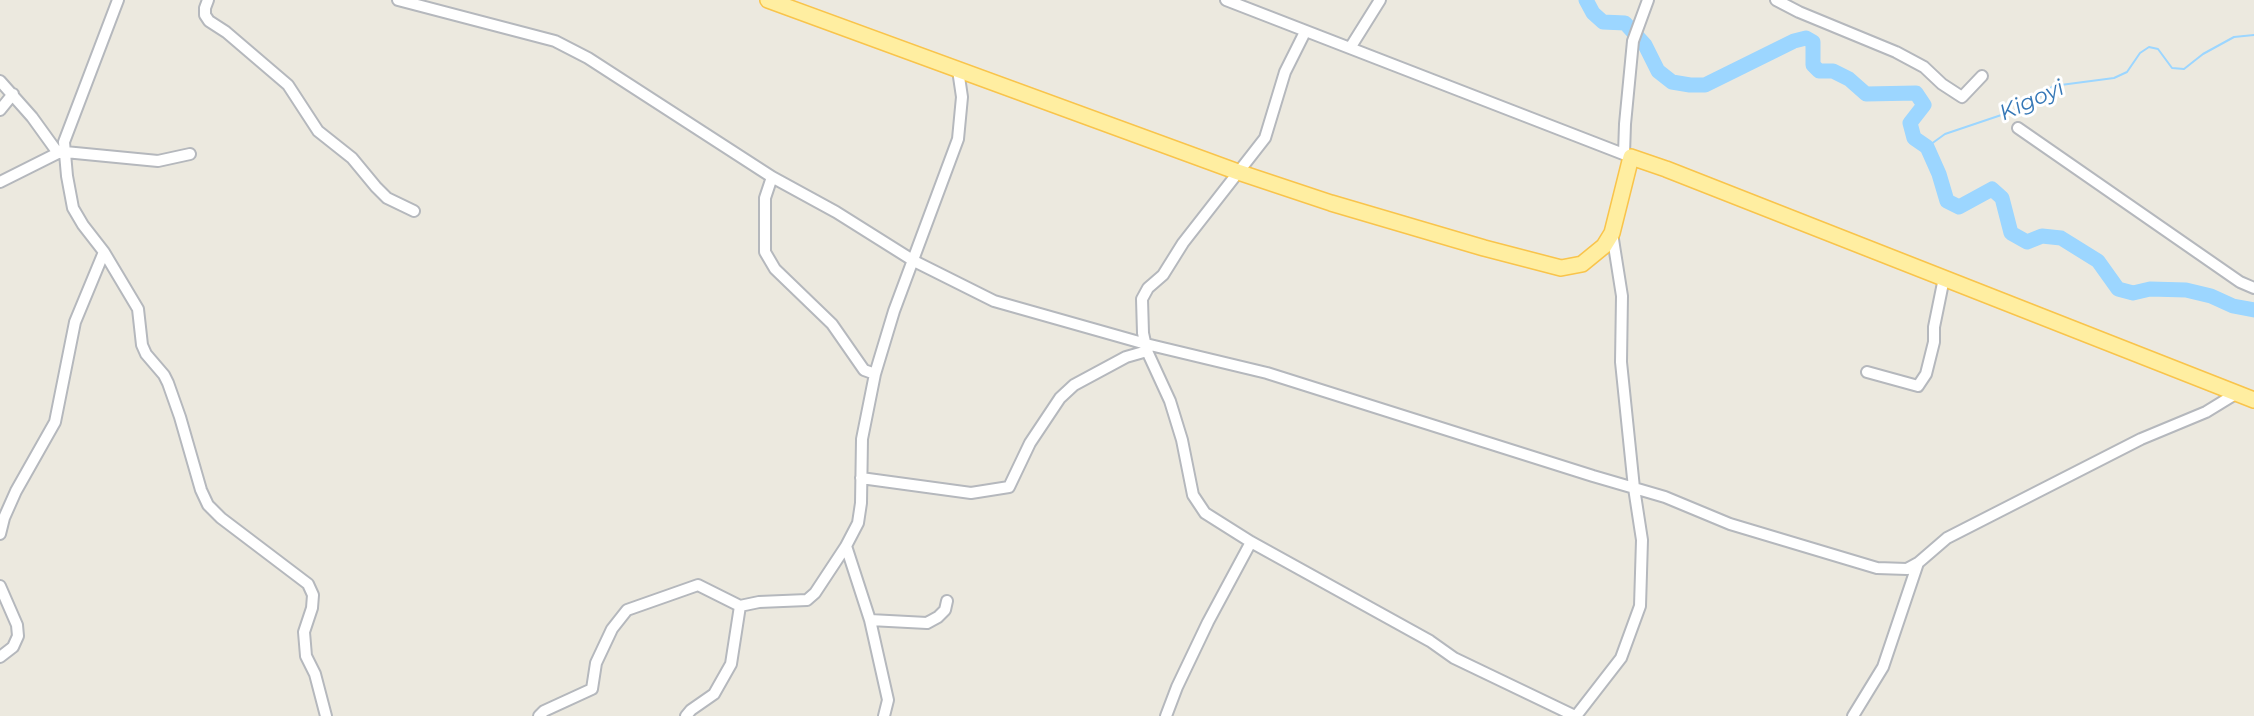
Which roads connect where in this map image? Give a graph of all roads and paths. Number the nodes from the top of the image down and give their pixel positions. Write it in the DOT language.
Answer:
graph roads {
  1 [pos="118,0"];
  2 [pos="208,0"];
  3 [pos="398,0"];
  4 [pos="768,0"];
  5 [pos="1226,0"];
  6 [pos="1380,0"];
  7 [pos="1648,0"];
  8 [pos="1776,0"];
  9 [pos="1305,32"];
  10 [pos="1350,48"];
  11 [pos="958,70"];
  12 [pos="1982,76"];
  13 [pos="0,81"];
  14 [pos="13,94"];
  15 [pos="0,110"];
  16 [pos="2018,128"];
  17 [pos="61,152"];
  18 [pos="189,154"];
  19 [pos="1628,155"];
  20 [pos="1238,172"];
  21 [pos="772,177"];
  22 [pos="0,182"];
  23 [pos="414,211"];
  24 [pos="1612,233"];
  25 [pos="104,252"];
  26 [pos="914,261"];
  27 [pos="1944,278"];
  28 [pos="2254,288"];
  29 [pos="1146,347"];
  30 [pos="1867,372"];
  31 [pos="874,374"];
  32 [pos="2237,393"];
  33 [pos="2254,400"];
  34 [pos="861,478"];
  35 [pos="1635,488"];
  36 [pos="0,534"];
  37 [pos="1251,542"];
  38 [pos="846,546"];
  39 [pos="1918,563"];
  40 [pos="0,586"];
  41 [pos="947,601"];
  42 [pos="740,606"];
  43 [pos="870,621"];
  44 [pos="0,657"];
  45 [pos="326,716"];
  46 [pos="539,716"];
  47 [pos="686,716"];
  48 [pos="884,716"];
  49 [pos="1166,716"];
  50 [pos="1575,716"];
  51 [pos="1853,716"];
  1 -- 17 [label="street"];
  2 -- 23 [label="street"];
  3 -- 21 [label="street"];
  4 -- 11 [label="main road"];
  5 -- 9 [label="street"];
  6 -- 10 [label="street"];
  7 -- 19 [label="street"];
  8 -- 12 [label="street"];
  9 -- 10 [label="street"];
  9 -- 20 [label="street"];
  10 -- 19 [label="street"];
  11 -- 20 [label="main road"];
  11 -- 26 [label="street"];
  13 -- 14 [label="street"];
  14 -- 15 [label="street"];
  14 -- 17 [label="street"];
  16 -- 28 [label="street"];
  17 -- 18 [label="street"];
  17 -- 22 [label="street"];
  17 -- 25 [label="street"];
  19 -- 24 [label="main road"];
  19 -- 27 [label="main road"];
  20 -- 24 [label="main road"];
  20 -- 29 [label="street"];
  21 -- 26 [label="street"];
  21 -- 31 [label="street"];
  24 -- 35 [label="street"];
  25 -- 36 [label="street"];
  25 -- 45 [label="street"];
  26 -- 29 [label="street"];
  26 -- 31 [label="street"];
  27 -- 30 [label="street"];
  27 -- 32 [label="main road"];
  29 -- 34 [label="street"];
  29 -- 35 [label="street"];
  29 -- 37 [label="street"];
  31 -- 34 [label="street"];
  32 -- 33 [label="main road"];
  32 -- 39 [label="street"];
  34 -- 38 [label="street"];
  35 -- 39 [label="street"];
  35 -- 50 [label="street"];
  37 -- 49 [label="street"];
  37 -- 50 [label="street"];
  38 -- 42 [label="street"];
  38 -- 43 [label="street"];
  39 -- 51 [label="street"];
  40 -- 44 [label="street"];
  41 -- 43 [label="street"];
  42 -- 46 [label="street"];
  42 -- 47 [label="street"];
  43 -- 48 [label="street"];
}
